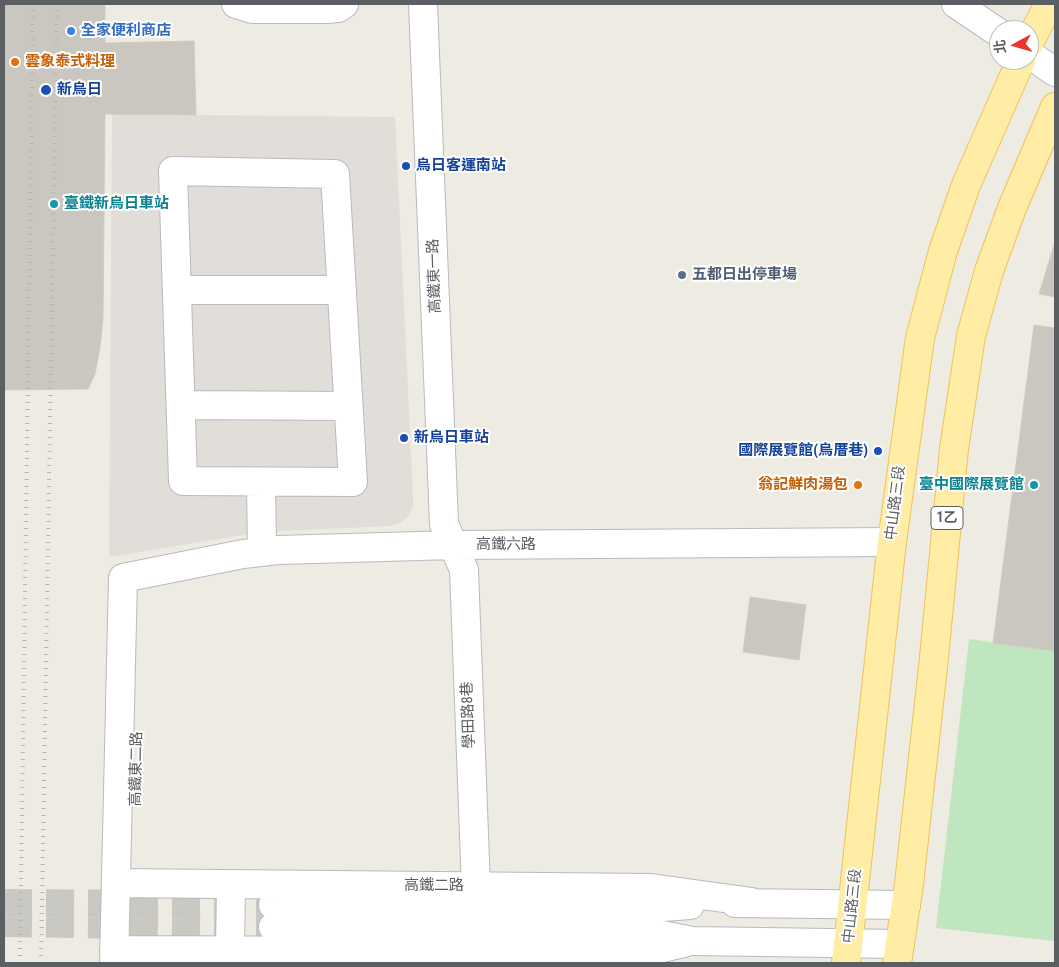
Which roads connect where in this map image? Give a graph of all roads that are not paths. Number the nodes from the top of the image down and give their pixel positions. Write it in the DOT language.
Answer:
graph roads {
  1 [pos="236,4"];
  2 [pos="344,4"];
  3 [pos="423,4"];
  4 [pos="956,4"];
  5 [pos="1049,8"];
  6 [pos="989,26"];
  7 [pos="1039,26"];
  8 [pos="1039,61"];
  9 [pos="1017,70"];
  10 [pos="1055,72"];
  11 [pos="1055,107"];
  12 [pos="177,290"];
  13 [pos="342,290"];
  14 [pos="181,404"];
  15 [pos="348,406"];
  16 [pos="262,482"];
  17 [pos="892,542"];
  18 [pos="454,546"];
  19 [pos="262,552"];
  20 [pos="132,576"];
  21 [pos="125,883"];
  22 [pos="231,884"];
  23 [pos="476,887"];
  24 [pos="752,902"];
  25 [pos="853,904"];
  26 [pos="906,904"];
  27 [pos="692,941"];
  28 [pos="230,950"];
  29 [pos="848,953"];
  30 [pos="898,954"];
  31 [pos="124,957"];
  32 [pos="479,957"];
  1 -- 2 [label="street"];
  3 -- 18 [label="street, 高鐵東一路"];
  4 -- 6 [label="street"];
  5 -- 7 [label="main road"];
  8 -- 10 [label="street"];
  9 -- 17 [label="main road, 中山路三段"];
  11 -- 26 [label="main road, 1乙"];
  12 -- 13 [label="street"];
  12 -- 13 [label="street"];
  12 -- 14 [label="street"];
  13 -- 15 [label="street"];
  14 -- 15 [label="street"];
  14 -- 16 [label="street"];
  15 -- 16 [label="street"];
  16 -- 19 [label="street"];
  17 -- 18 [label="street, 高鐵六路"];
  17 -- 25 [label="main road, 中山路三段"];
  18 -- 19 [label="street, 高鐵六路"];
  18 -- 23 [label="street, 學田路8巷"];
  19 -- 20 [label="street, 高鐵六路"];
  20 -- 21 [label="street, 高鐵東二路"];
  21 -- 22 [label="street, 高鐵二路"];
  21 -- 31 [label="street, 高鐵東二路"];
  22 -- 23 [label="street, 高鐵二路"];
  22 -- 28 [label="street"];
  23 -- 24 [label="street, 高鐵二路"];
  24 -- 25 [label="street, 高鐵二路"];
  24 -- 27 [label="street, 高鐵二路"];
  25 -- 26 [label="street, 高鐵二路"];
  25 -- 29 [label="main road, 中山路三段"];
  26 -- 30 [label="main road, 1乙"];
  27 -- 29 [label="street, 高鐵二路"];
  27 -- 32 [label="street, 高鐵二路"];
  28 -- 31 [label="street, 高鐵二路"];
  28 -- 32 [label="street, 高鐵二路"];
  29 -- 30 [label="street, 高鐵二路"];
}
